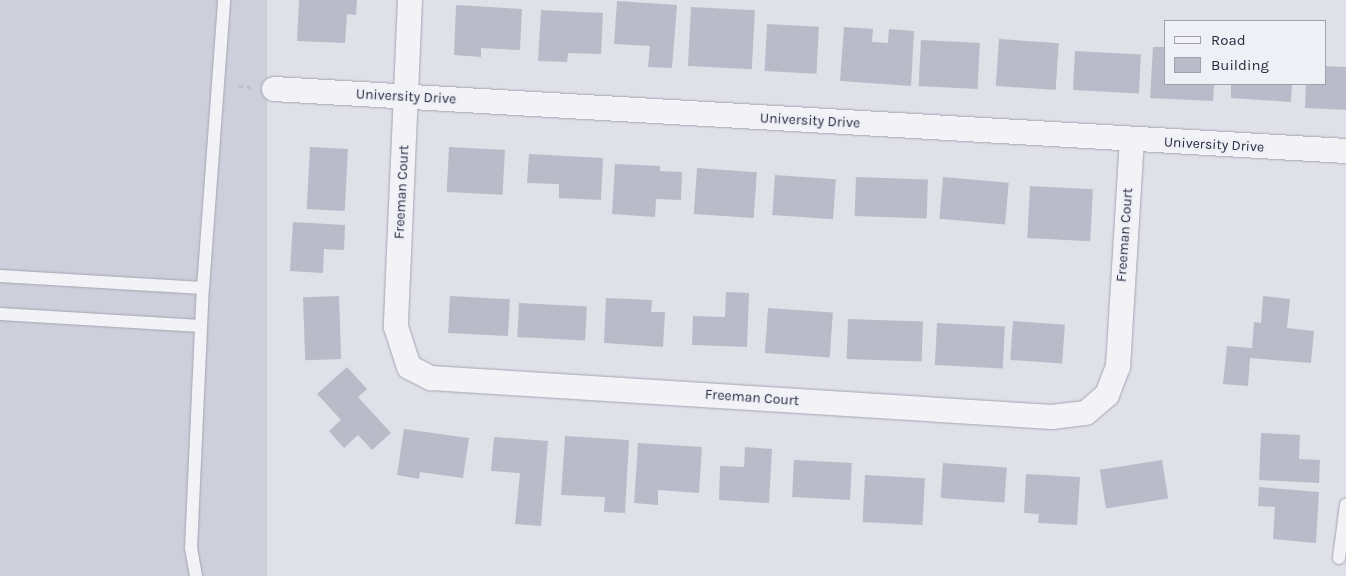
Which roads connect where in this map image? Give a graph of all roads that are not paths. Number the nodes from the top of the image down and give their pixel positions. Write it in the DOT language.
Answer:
graph roads {
  1 [pos="224,0"];
  2 [pos="410,0"];
  3 [pos="274,89"];
  4 [pos="406,97"];
  5 [pos="1132,140"];
  6 [pos="1346,151"];
  7 [pos="0,276"];
  8 [pos="203,288"];
  9 [pos="0,314"];
  10 [pos="201,326"];
  11 [pos="1346,504"];
  12 [pos="1339,558"];
  13 [pos="196,576"];
  1 -- 8 [label="lane"];
  2 -- 4 [label="street, Freeman Court"];
  3 -- 4 [label="street, University Drive"];
  4 -- 5 [label="street, University Drive"];
  4 -- 5 [label="street, Freeman Court"];
  5 -- 6 [label="street, University Drive"];
  7 -- 8 [label="lane"];
  8 -- 10 [label="lane"];
  9 -- 10 [label="lane"];
  10 -- 13 [label="lane"];
  11 -- 12 [label="lane"];
}
